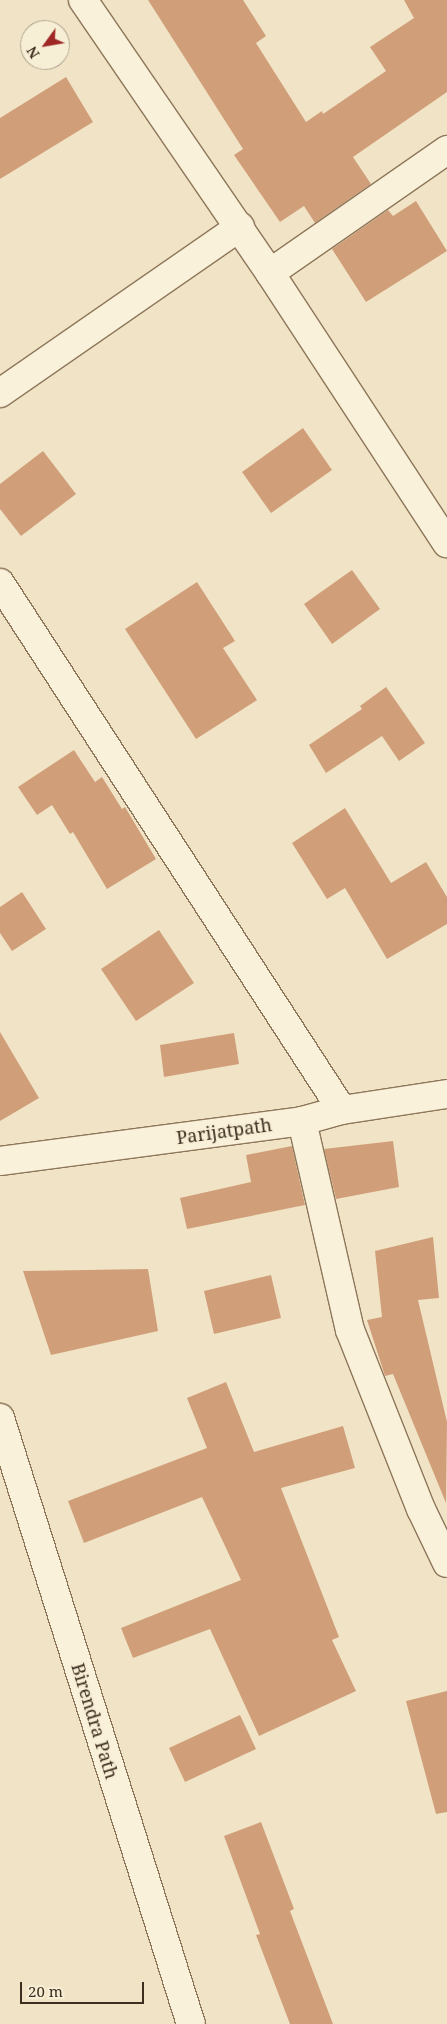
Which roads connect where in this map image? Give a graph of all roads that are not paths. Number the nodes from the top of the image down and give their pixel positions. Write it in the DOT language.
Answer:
graph roads {
  1 [pos="83,0"];
  2 [pos="447,150"];
  3 [pos="240,227"];
  4 [pos="270,272"];
  5 [pos="0,393"];
  6 [pos="447,543"];
  7 [pos="0,583"];
  8 [pos="447,1094"];
  9 [pos="342,1110"];
  10 [pos="302,1121"];
  11 [pos="0,1161"];
  12 [pos="0,1418"];
  13 [pos="447,1563"];
  14 [pos="190,2024"];
  1 -- 3 [label="street"];
  2 -- 4 [label="street"];
  3 -- 4 [label="street"];
  3 -- 5 [label="street"];
  4 -- 6 [label="street"];
  7 -- 9 [label="street"];
  8 -- 9 [label="street, Parijatpath"];
  9 -- 10 [label="street, Parijatpath"];
  10 -- 11 [label="street, Parijatpath"];
  10 -- 13 [label="street"];
  12 -- 14 [label="street, Birendra Path"];
}
